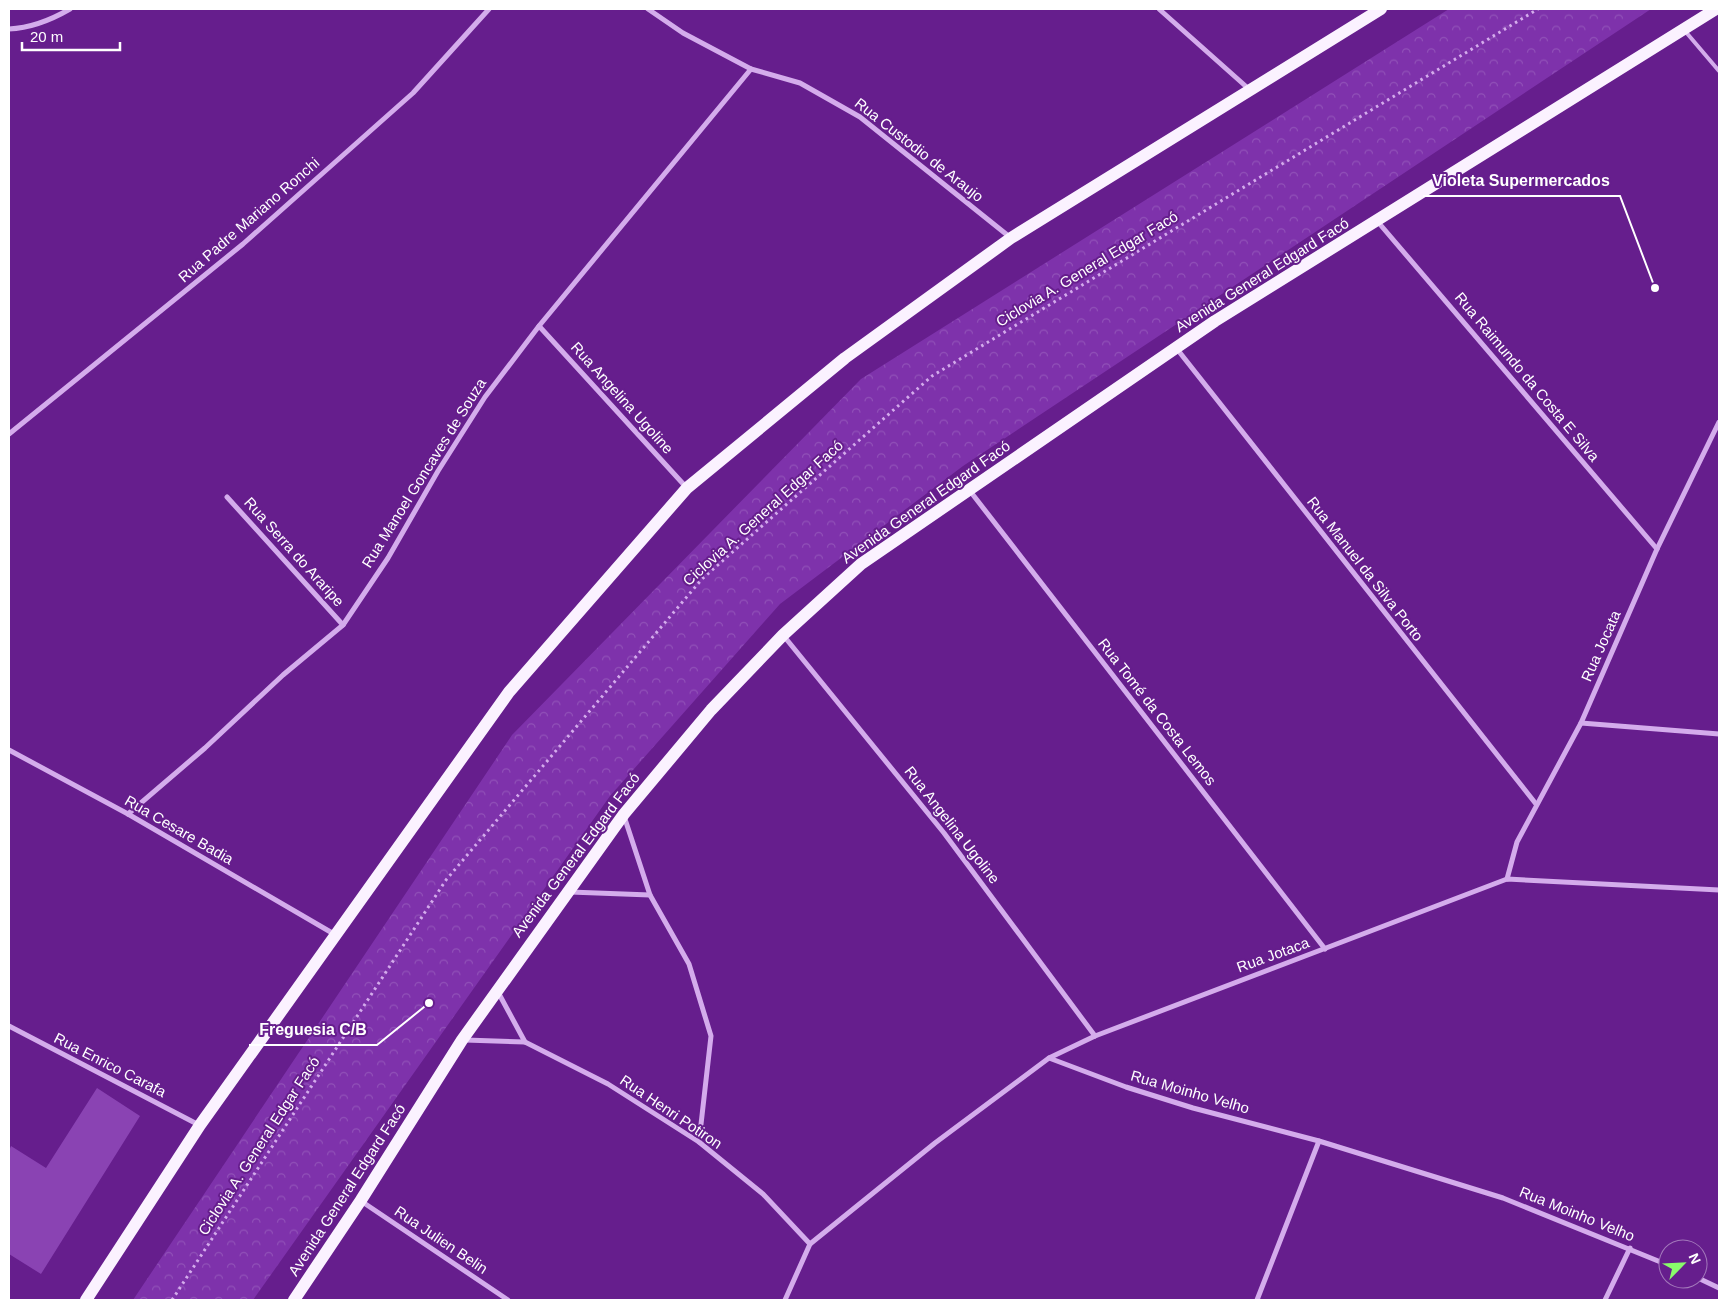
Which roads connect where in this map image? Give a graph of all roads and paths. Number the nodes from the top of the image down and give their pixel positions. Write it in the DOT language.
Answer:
graph roads {
  1 [pos="70,9"];
  2 [pos="489,9"];
  3 [pos="648,9"];
  4 [pos="1159,9"];
  5 [pos="1381,9"];
  6 [pos="1538,9"];
  7 [pos="1716,9"];
  8 [pos="9,29"];
  9 [pos="1683,29"];
  10 [pos="751,70"];
  11 [pos="1719,71"];
  12 [pos="1250,91"];
  13 [pos="1378,222"];
  14 [pos="1011,238"];
  15 [pos="539,326"];
  16 [pos="1176,348"];
  17 [pos="1719,422"];
  18 [pos="9,434"];
  19 [pos="686,488"];
  20 [pos="970,491"];
  21 [pos="227,496"];
  22 [pos="1657,549"];
  23 [pos="343,625"];
  24 [pos="783,635"];
  25 [pos="1581,723"];
  26 [pos="1719,734"];
  27 [pos="9,750"];
  28 [pos="1536,804"];
  29 [pos="128,814"];
  30 [pos="624,814"];
  31 [pos="1507,879"];
  32 [pos="1719,890"];
  33 [pos="568,892"];
  34 [pos="650,895"];
  35 [pos="335,935"];
  36 [pos="1325,949"];
  37 [pos="498,991"];
  38 [pos="9,1026"];
  39 [pos="1095,1036"];
  40 [pos="462,1040"];
  41 [pos="525,1042"];
  42 [pos="1049,1058"];
  43 [pos="200,1125"];
  44 [pos="1319,1140"];
  45 [pos="699,1142"];
  46 [pos="361,1200"];
  47 [pos="810,1244"];
  48 [pos="1630,1248"];
  49 [pos="1658,1261"];
  50 [pos="86,1300"];
  51 [pos="172,1300"];
  52 [pos="294,1300"];
  53 [pos="508,1300"];
  54 [pos="785,1300"];
  55 [pos="1258,1300"];
  56 [pos="1605,1300"];
  1 -- 8 [label="street"];
  2 -- 18 [label="street, Rua Padre Mariano Ronchi"];
  3 -- 10 [label="street, Rua Custodio de Araujo"];
  4 -- 12 [label="street"];
  5 -- 12 [label="main road"];
  6 -- 51 [label="path, Ciclovia A. General Edgar Facó"];
  7 -- 9 [label="main road, Avenida General Edgard Facó"];
  9 -- 11 [label="lane"];
  9 -- 13 [label="main road, Avenida General Edgard Facó"];
  10 -- 14 [label="street, Rua Custodio de Araujo"];
  10 -- 15 [label="street, Rua Manoel Goncaves de Souza"];
  12 -- 14 [label="main road"];
  13 -- 16 [label="main road, Avenida General Edgard Facó"];
  13 -- 22 [label="street, Rua Raimundo da Costa E Silva"];
  14 -- 19 [label="main road"];
  15 -- 19 [label="street, Rua Angelina Ugoline"];
  15 -- 23 [label="street, Rua Manoel Goncaves de Souza"];
  16 -- 20 [label="main road, Avenida General Edgard Facó"];
  16 -- 28 [label="street, Rua Manuel da Silva Porto"];
  17 -- 22 [label="street, Rua Jocata"];
  19 -- 35 [label="main road"];
  20 -- 24 [label="main road, Avenida General Edgard Facó"];
  20 -- 36 [label="street, Rua Tomé da Costa Lemos"];
  21 -- 23 [label="street, Rua Serra do Araripe"];
  22 -- 25 [label="street, Rua Jocata"];
  23 -- 29 [label="street, Rua Manoel Goncaves de Souza"];
  24 -- 30 [label="main road, Avenida General Edgard Facó"];
  24 -- 39 [label="street, Rua Angelina Ugoline"];
  25 -- 26 [label="street"];
  25 -- 28 [label="street, Rua Jocata"];
  27 -- 29 [label="street, Rua Cesare Badia"];
  28 -- 31 [label="street, Rua Jocata"];
  29 -- 35 [label="street, Rua Cesare Badia"];
  30 -- 33 [label="main road, Avenida General Edgard Facó"];
  30 -- 34 [label="street"];
  31 -- 32 [label="street"];
  31 -- 36 [label="street, Rua Jotaca"];
  33 -- 34 [label="street"];
  33 -- 37 [label="main road, Avenida General Edgard Facó"];
  34 -- 45 [label="street"];
  35 -- 43 [label="main road"];
  36 -- 39 [label="street, Rua Jotaca"];
  37 -- 40 [label="main road, Avenida General Edgard Facó"];
  37 -- 41 [label="street"];
  38 -- 43 [label="street, Rua Enrico Carafa"];
  39 -- 42 [label="street, Rua Jotaca"];
  40 -- 41 [label="street, Rua Henri Potiron"];
  40 -- 46 [label="main road, Avenida General Edgard Facó"];
  41 -- 45 [label="street, Rua Henri Potiron"];
  42 -- 44 [label="street, Rua Moinho Velho"];
  42 -- 47 [label="street"];
  43 -- 50 [label="main road"];
  44 -- 48 [label="street, Rua Moinho Velho"];
  44 -- 55 [label="street"];
  45 -- 47 [label="street, Rua Henri Potiron"];
  46 -- 52 [label="main road, Avenida General Edgard Facó"];
  46 -- 53 [label="street, Rua Julien Belin"];
  47 -- 54 [label="street"];
  48 -- 49 [label="street, Rua Moinho Velho"];
  48 -- 56 [label="street"];
}
